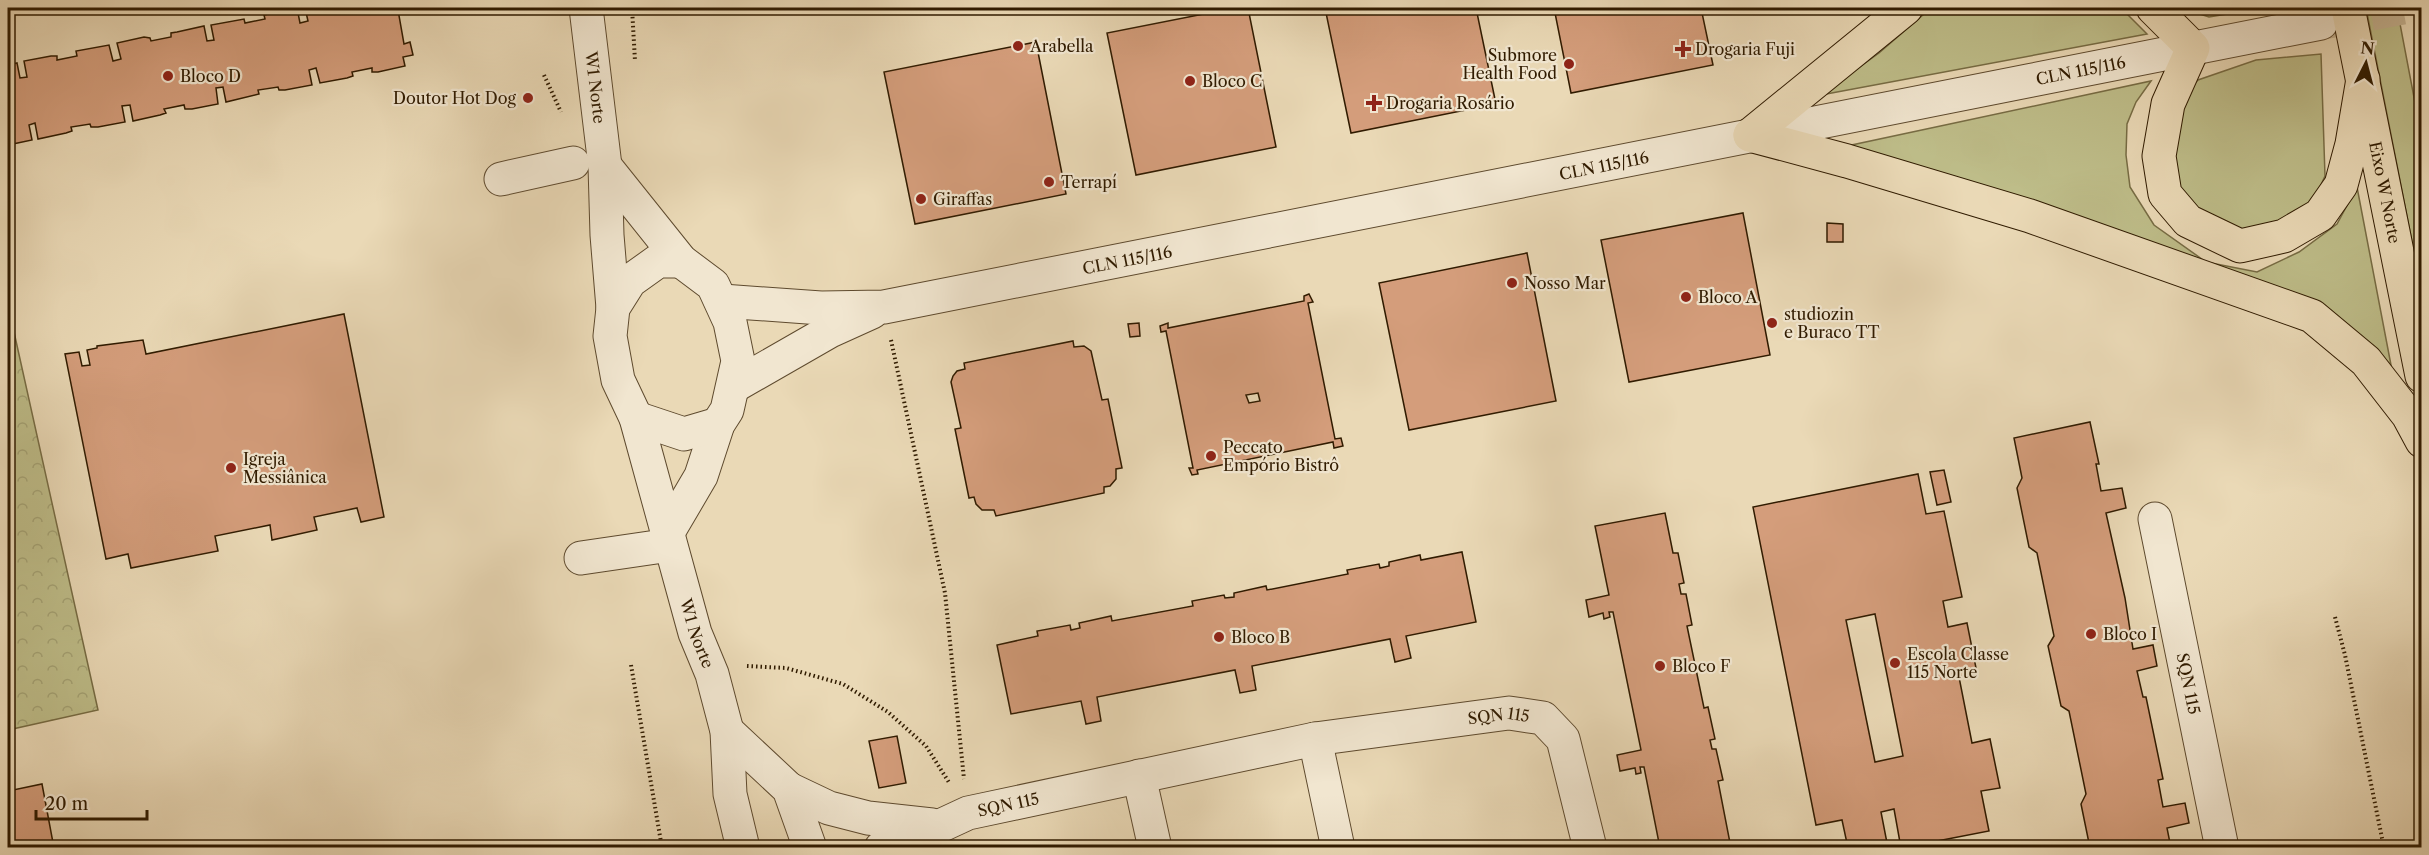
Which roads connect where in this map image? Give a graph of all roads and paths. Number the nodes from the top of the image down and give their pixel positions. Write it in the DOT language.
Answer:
graph roads {
  1 [pos="586,8"];
  2 [pos="632,8"];
  3 [pos="1906,8"];
  4 [pos="2153,8"];
  5 [pos="2335,15"];
  6 [pos="2193,48"];
  7 [pos="635,61"];
  8 [pos="2363,79"];
  9 [pos="1750,135"];
  10 [pos="573,163"];
  11 [pos="605,166"];
  12 [pos="501,178"];
  13 [pos="681,261"];
  14 [pos="722,302"];
  15 [pos="884,307"];
  16 [pos="614,308"];
  17 [pos="2421,376"];
  18 [pos="734,386"];
  19 [pos="636,418"];
  20 [pos="718,424"];
  21 [pos="2421,441"];
  22 [pos="2155,519"];
  23 [pos="668,540"];
  24 [pos="581,558"];
  25 [pos="2335,617"];
  26 [pos="631,665"];
  27 [pos="727,731"];
  28 [pos="1315,739"];
  29 [pos="1139,776"];
  30 [pos="789,789"];
  31 [pos="946,829"];
  32 [pos="662,848"];
  33 [pos="743,848"];
  34 [pos="810,848"];
  35 [pos="881,848"];
  36 [pos="1155,848"];
  37 [pos="1338,848"];
  38 [pos="1590,848"];
  39 [pos="2222,848"];
  40 [pos="2384,848"];
  1 -- 11 [label="street, W1 Norte"];
  2 -- 7 [label="path"];
  3 -- 9 [label="main road"];
  4 -- 6 [label="main road"];
  5 -- 6 [label="street, CLN 115/116"];
  5 -- 8 [label="main road, Eixo W Norte"];
  6 -- 8 [label="main road"];
  6 -- 9 [label="street, CLN 115/116"];
  8 -- 17 [label="main road, Eixo W Norte"];
  9 -- 15 [label="street, CLN 115/116"];
  9 -- 21 [label="main road"];
  10 -- 12 [label="street"];
  11 -- 13 [label="street"];
  11 -- 16 [label="street, W1 Norte"];
  13 -- 14 [label="street"];
  13 -- 16 [label="street"];
  14 -- 15 [label="street, CLN 115/116"];
  14 -- 18 [label="street"];
  15 -- 18 [label="street, CLN 115/116"];
  15 -- 31 [label="path"];
  16 -- 19 [label="street"];
  18 -- 20 [label="street"];
  19 -- 20 [label="street"];
  19 -- 23 [label="street, W1 Norte"];
  20 -- 23 [label="street"];
  22 -- 39 [label="street, SQN 115"];
  23 -- 24 [label="street"];
  23 -- 27 [label="street, W1 Norte"];
  25 -- 40 [label="path"];
  26 -- 32 [label="path"];
  27 -- 30 [label="street"];
  27 -- 33 [label="street, W1 Norte"];
  28 -- 29 [label="street, SQN 115"];
  28 -- 37 [label="street"];
  28 -- 38 [label="street, SQN 115"];
  29 -- 31 [label="street, SQN 115"];
  29 -- 36 [label="street"];
  30 -- 31 [label="street"];
  30 -- 34 [label="street"];
  31 -- 35 [label="street, SQN 115"];
}
